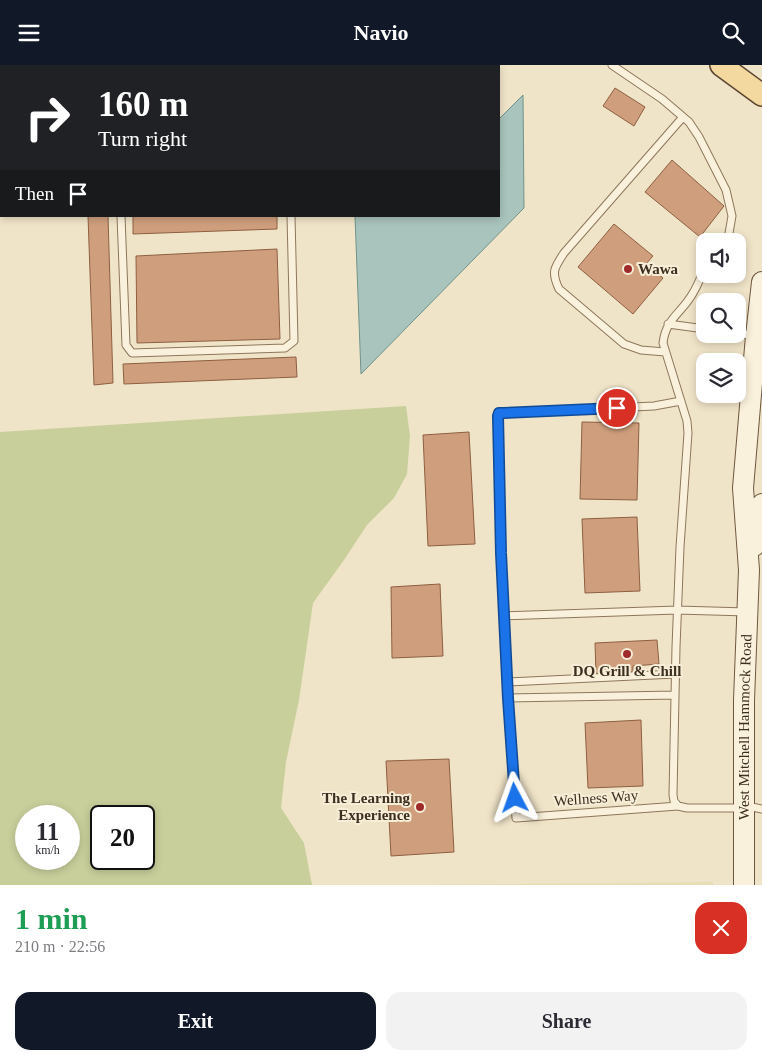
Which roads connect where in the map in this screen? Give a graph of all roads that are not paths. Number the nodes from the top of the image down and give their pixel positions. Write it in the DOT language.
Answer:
graph roads {
  1 [pos="612,65"];
  2 [pos="721,65"];
  3 [pos="762,95"];
  4 [pos="683,117"];
  5 [pos="121,217"];
  6 [pos="292,217"];
  7 [pos="729,233"];
  8 [pos="762,282"];
  9 [pos="698,283"];
  10 [pos="668,324"];
  11 [pos="696,328"];
  12 [pos="747,335"];
  13 [pos="665,352"];
  14 [pos="681,401"];
  15 [pos="762,504"];
  16 [pos="749,570"];
  17 [pos="678,610"];
  18 [pos="747,612"];
  19 [pos="504,615"];
  20 [pos="676,674"];
  21 [pos="508,682"];
  22 [pos="675,695"];
  23 [pos="508,698"];
  24 [pos="678,806"];
  25 [pos="750,808"];
  26 [pos="744,885"];
  1 -- 4 [label="lane"];
  2 -- 3 [label="main road"];
  4 -- 7 [label="lane"];
  4 -- 13 [label="lane"];
  5 -- 6 [label="lane"];
  8 -- 12 [label="main road, West Mitchell Hammock Road"];
  9 -- 10 [label="lane"];
  10 -- 11 [label="lane"];
  10 -- 13 [label="lane"];
  12 -- 16 [label="main road, West Mitchell Hammock Road"];
  13 -- 14 [label="lane"];
  14 -- 17 [label="lane"];
  14 -- 19 [label="lane, Wellness Way"];
  15 -- 16 [label="main road, West Mitchell Hammock Road"];
  16 -- 18 [label="main road, West Mitchell Hammock Road"];
  17 -- 18 [label="lane"];
  17 -- 19 [label="lane"];
  17 -- 20 [label="lane"];
  18 -- 25 [label="main road, West Mitchell Hammock Road"];
  19 -- 21 [label="lane, Wellness Way"];
  20 -- 21 [label="lane"];
  20 -- 22 [label="lane"];
  21 -- 23 [label="lane, Wellness Way"];
  22 -- 23 [label="lane"];
  22 -- 24 [label="lane"];
  23 -- 24 [label="lane, Wellness Way"];
  24 -- 25 [label="lane, Wellness Way"];
  25 -- 26 [label="main road, West Mitchell Hammock Road"];
}
